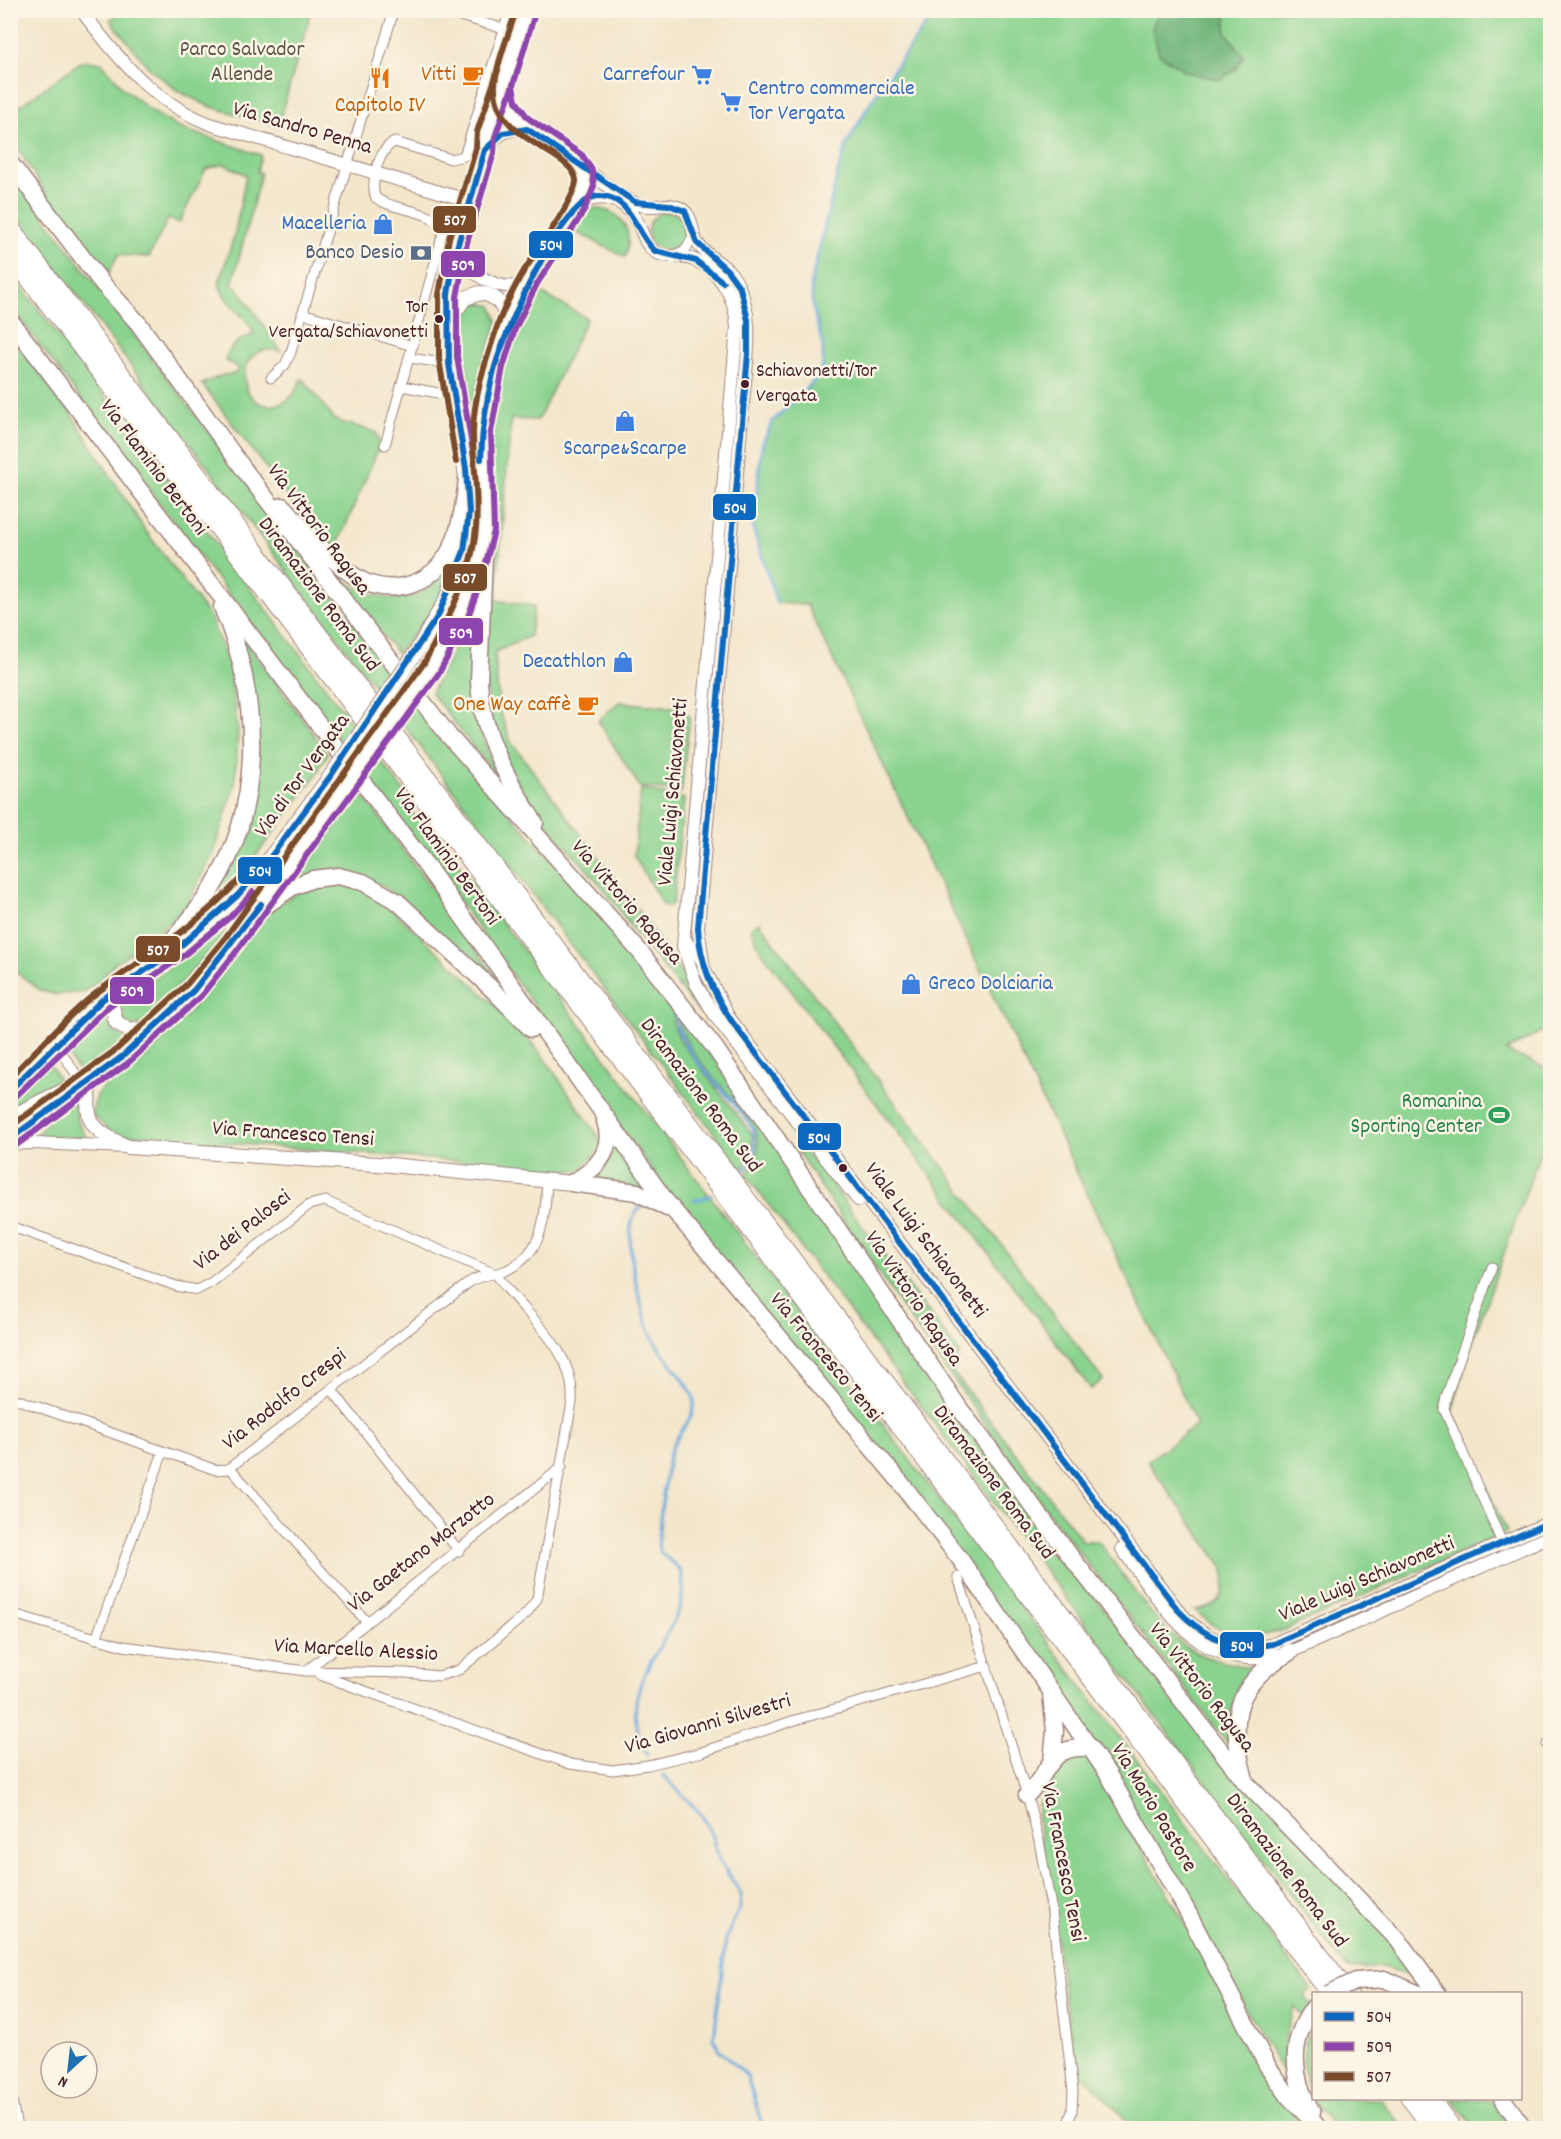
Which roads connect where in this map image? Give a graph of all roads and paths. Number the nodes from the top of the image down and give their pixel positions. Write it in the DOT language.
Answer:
graph roads {
  1 [pos="81,10"];
  2 [pos="393,10"];
  3 [pos="440,10"];
  4 [pos="510,10"];
  5 [pos="526,10"];
  6 [pos="504,29"];
  7 [pos="504,85"];
  8 [pos="527,129"];
  9 [pos="485,150"];
  10 [pos="575,161"];
  11 [pos="10,163"];
  12 [pos="347,164"];
  13 [pos="377,173"];
  14 [pos="470,201"];
  15 [pos="576,206"];
  16 [pos="10,228"];
  17 [pos="695,234"];
  18 [pos="456,251"];
  19 [pos="10,253"];
  20 [pos="674,255"];
  21 [pos="529,280"];
  22 [pos="302,313"];
  23 [pos="10,320"];
  24 [pos="447,323"];
  25 [pos="507,326"];
  26 [pos="413,346"];
  27 [pos="410,358"];
  28 [pos="449,364"];
  29 [pos="272,378"];
  30 [pos="402,386"];
  31 [pos="453,396"];
  32 [pos="385,445"];
  33 [pos="248,475"];
  34 [pos="467,479"];
  35 [pos="485,530"];
  36 [pos="200,567"];
  37 [pos="562,864"];
  38 [pos="254,914"];
  39 [pos="682,932"];
  40 [pos="702,964"];
  41 [pos="136,976"];
  42 [pos="163,1018"];
  43 [pos="56,1044"];
  44 [pos="87,1080"];
  45 [pos="10,1090"];
  46 [pos="585,1090"];
  47 [pos="601,1112"];
  48 [pos="10,1118"];
  49 [pos="10,1139"];
  50 [pos="10,1144"];
  51 [pos="128,1148"];
  52 [pos="547,1180"];
  53 [pos="571,1183"];
  54 [pos="685,1225"];
  55 [pos="10,1226"];
  56 [pos="1492,1267"];
  57 [pos="496,1274"];
  58 [pos="332,1390"];
  59 [pos="10,1397"];
  60 [pos="163,1452"];
  61 [pos="562,1466"];
  62 [pos="230,1468"];
  63 [pos="931,1520"];
  64 [pos="1551,1522"];
  65 [pos="1551,1536"];
  66 [pos="1503,1545"];
  67 [pos="459,1551"];
  68 [pos="958,1577"];
  69 [pos="10,1613"];
  70 [pos="366,1621"];
  71 [pos="96,1639"];
  72 [pos="1290,1652"];
  73 [pos="987,1666"];
  74 [pos="306,1671"];
  75 [pos="1050,1688"];
  76 [pos="1092,1748"];
  77 [pos="1052,1761"];
  78 [pos="1246,1783"];
  79 [pos="1027,1795"];
  80 [pos="1328,1992"];
  81 [pos="1334,1992"];
  82 [pos="1347,1992"];
  83 [pos="1414,1992"];
  84 [pos="1437,1992"];
  85 [pos="1312,2011"];
  86 [pos="10,2088"];
  87 [pos="1411,2100"];
  88 [pos="1431,2100"];
  89 [pos="1503,2100"];
  90 [pos="17,2128"];
  91 [pos="1067,2128"];
  92 [pos="1321,2128"];
  93 [pos="1432,2128"];
  94 [pos="1452,2128"];
  95 [pos="1524,2128"];
  1 -- 12 [label="street, Via Sandro Penna"];
  2 -- 12 [label="street"];
  3 -- 6 [label="street"];
  4 -- 6 [label="street"];
  5 -- 7 [label="main road, Via di Tor Vergata"];
  6 -- 13 [label="street, Via Sandro Penna"];
  7 -- 8 [label="main road"];
  7 -- 9 [label="main road, Via di Tor Vergata"];
  8 -- 9 [label="street"];
  8 -- 10 [label="main road"];
  9 -- 14 [label="main road, Via di Tor Vergata"];
  10 -- 15 [label="main road, Via di Tor Vergata"];
  10 -- 17 [label="street, Viale Luigi Schiavonetti"];
  11 -- 33 [label="highway, Via Vittorio Ragusa"];
  12 -- 13 [label="street, Via Sandro Penna"];
  12 -- 22 [label="street"];
  13 -- 14 [label="street, Via Sandro Penna"];
  13 -- 26 [label="street, Via Sandro Penna"];
  14 -- 18 [label="main road, Via di Tor Vergata"];
  15 -- 20 [label="street, Viale Luigi Schiavonetti"];
  15 -- 21 [label="main road, Via di Tor Vergata"];
  16 -- 82 [label="highway, Diramazione Roma Sud"];
  17 -- 20 [label="street"];
  17 -- 40 [label="street, Viale Luigi Schiavonetti"];
  18 -- 21 [label="street"];
  18 -- 24 [label="main road, Via di Tor Vergata"];
  19 -- 80 [label="highway, Diramazione Roma Sud"];
  20 -- 39 [label="street, Viale Luigi Schiavonetti"];
  21 -- 25 [label="main road, Via di Tor Vergata"];
  22 -- 26 [label="street"];
  22 -- 29 [label="street"];
  23 -- 36 [label="highway, Via Flaminio Bertoni"];
  24 -- 25 [label="main road"];
  24 -- 28 [label="main road, Via di Tor Vergata"];
  25 -- 35 [label="main road, Via di Tor Vergata"];
  26 -- 27 [label="street"];
  27 -- 28 [label="street"];
  27 -- 30 [label="street"];
  28 -- 31 [label="main road, Via di Tor Vergata"];
  30 -- 31 [label="street"];
  30 -- 32 [label="street"];
  31 -- 34 [label="main road, Via di Tor Vergata"];
  33 -- 34 [label="highway"];
  33 -- 37 [label="highway, Via Vittorio Ragusa"];
  34 -- 41 [label="main road, Via di Tor Vergata, bridge"];
  35 -- 37 [label="highway"];
  35 -- 38 [label="main road, Via di Tor Vergata, bridge"];
  36 -- 41 [label="highway"];
  36 -- 46 [label="highway, Via Flaminio Bertoni"];
  37 -- 78 [label="highway, Via Vittorio Ragusa"];
  38 -- 42 [label="main road, Via di Tor Vergata"];
  38 -- 46 [label="highway"];
  39 -- 40 [label="street"];
  39 -- 72 [label="street, Viale Luigi Schiavonetti"];
  40 -- 66 [label="street, Viale Luigi Schiavonetti"];
  41 -- 42 [label="main road"];
  41 -- 43 [label="main road, Via di Tor Vergata"];
  42 -- 44 [label="main road, Via di Tor Vergata"];
  43 -- 44 [label="street"];
  43 -- 45 [label="main road, Via di Tor Vergata"];
  44 -- 48 [label="main road, Via di Tor Vergata"];
  44 -- 49 [label="street, Via di Tor Vergata"];
  44 -- 51 [label="main road"];
  46 -- 47 [label="highway, Via Flaminio Bertoni"];
  47 -- 53 [label="highway"];
  47 -- 54 [label="highway, Via Flaminio Bertoni"];
  50 -- 51 [label="street, Via Francesco Tensi"];
  51 -- 52 [label="main road, Via Francesco Tensi"];
  52 -- 53 [label="main road, Via Francesco Tensi"];
  52 -- 57 [label="street, Via Rodolfo Crespi"];
  53 -- 54 [label="highway"];
  54 -- 63 [label="highway, Via Francesco Tensi"];
  55 -- 57 [label="street, Via dei Palosci"];
  56 -- 66 [label="street"];
  57 -- 58 [label="street, Via Rodolfo Crespi"];
  57 -- 61 [label="street, Via Marcello Alessio"];
  58 -- 62 [label="street, Via Rodolfo Crespi"];
  58 -- 67 [label="street"];
  59 -- 60 [label="street, Via Rodolfo Crespi"];
  60 -- 62 [label="street, Via Rodolfo Crespi"];
  60 -- 71 [label="street"];
  61 -- 67 [label="street, Via Gaetano Marzotto"];
  61 -- 74 [label="street, Via Marcello Alessio"];
  62 -- 70 [label="street"];
  63 -- 75 [label="highway, Via Mario Pastore"];
  64 -- 66 [label="street, Viale Luigi Schiavonetti"];
  65 -- 72 [label="street, Viale Luigi Schiavonetti"];
  67 -- 70 [label="street, Via Gaetano Marzotto"];
  68 -- 73 [label="street, Via Francesco Tensi"];
  69 -- 71 [label="street, Via Marcello Alessio"];
  70 -- 74 [label="street, Via Gaetano Marzotto"];
  71 -- 74 [label="street, Via Marcello Alessio"];
  72 -- 78 [label="highway"];
  73 -- 74 [label="street, Via Giovanni Silvestri"];
  73 -- 79 [label="street, Via Francesco Tensi"];
  75 -- 76 [label="highway, Via Mario Pastore"];
  75 -- 77 [label="highway"];
  76 -- 77 [label="highway"];
  76 -- 92 [label="highway, Via Mario Pastore"];
  77 -- 79 [label="highway"];
  78 -- 84 [label="highway, Via Vittorio Ragusa"];
  79 -- 91 [label="street, Via Francesco Tensi"];
  81 -- 83 [label="highway, bridge"];
  85 -- 92 [label="highway"];
  86 -- 90 [label="street"];
  87 -- 93 [label="highway"];
  88 -- 94 [label="highway"];
  89 -- 95 [label="highway"];
}
